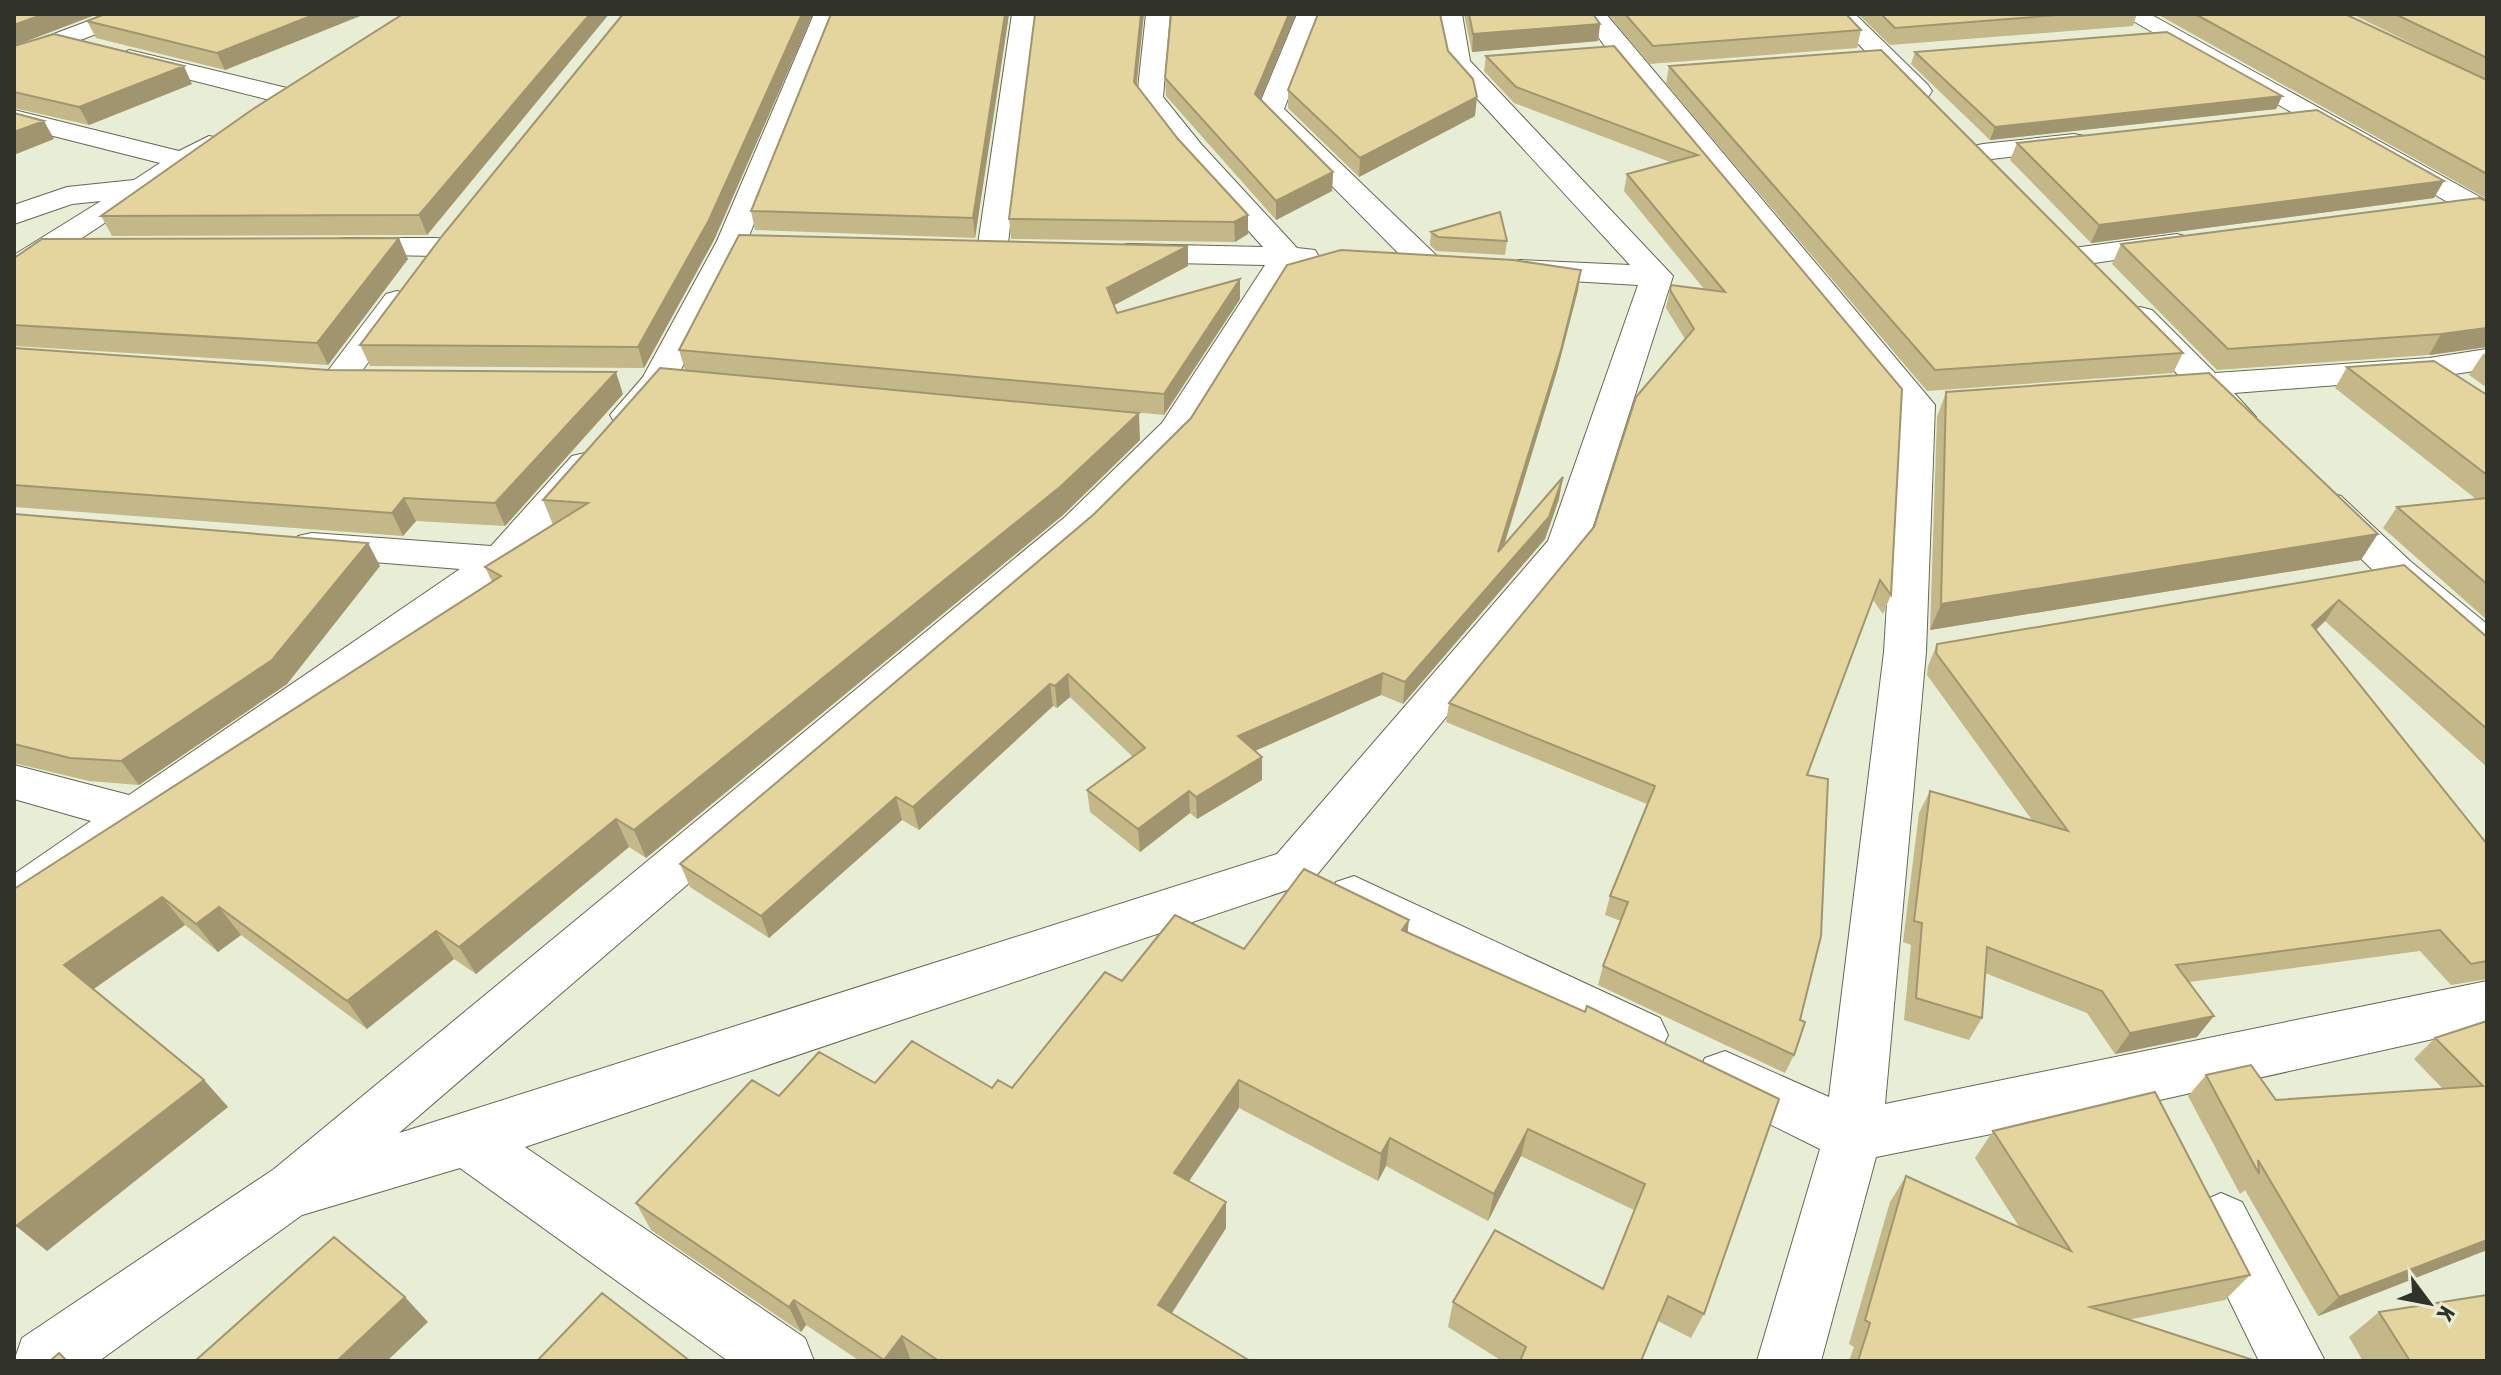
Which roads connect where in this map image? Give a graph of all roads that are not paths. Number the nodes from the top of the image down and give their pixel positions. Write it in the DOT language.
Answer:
graph roads {
  1 [pos="128,14"];
  2 [pos="826,14"];
  3 [pos="1024,14"];
  4 [pos="1158,14"];
  5 [pos="1309,14"];
  6 [pos="1450,14"];
  7 [pos="1841,14"];
  8 [pos="2127,26"];
  9 [pos="60,29"];
  10 [pos="1624,53"];
  11 [pos="14,58"];
  12 [pos="312,80"];
  13 [pos="286,96"];
  14 [pos="260,112"];
  15 [pos="2311,116"];
  16 [pos="14,118"];
  17 [pos="2264,121"];
  18 [pos="234,128"];
  19 [pos="2108,138"];
  20 [pos="182,160"];
  21 [pos="139,188"];
  22 [pos="2480,209"];
  23 [pos="2426,211"];
  24 [pos="14,215"];
  25 [pos="457,223"];
  26 [pos="2207,239"];
  27 [pos="14,247"];
  28 [pos="48,247"];
  29 [pos="95,247"];
  30 [pos="313,247"];
  31 [pos="1023,252"];
  32 [pos="1100,253"];
  33 [pos="1287,255"];
  34 [pos="1334,259"];
  35 [pos="1381,262"];
  36 [pos="1459,266"];
  37 [pos="422,267"];
  38 [pos="14,269"];
  39 [pos="1657,276"];
  40 [pos="2487,359"];
  41 [pos="2429,368"];
  42 [pos="387,379"];
  43 [pos="610,381"];
  44 [pos="674,382"];
  45 [pos="2205,385"];
  46 [pos="2160,388"];
  47 [pos="2475,398"];
  48 [pos="1129,426"];
  49 [pos="1176,430"];
  50 [pos="2261,439"];
  51 [pos="2306,483"];
  52 [pos="281,542"];
  53 [pos="501,560"];
  54 [pos="2396,570"];
  55 [pos="2350,578"];
  56 [pos="1951,644"];
  57 [pos="2487,647"];
  58 [pos="1905,652"];
  59 [pos="14,782"];
  60 [pos="132,814"];
  61 [pos="1294,868"];
  62 [pos="14,900"];
  63 [pos="2487,1004"];
  64 [pos="1853,1136"];
  65 [pos="467,1140"];
  66 [pos="2198,1177"];
  67 [pos="286,1192"];
  68 [pos="45,1361"];
  69 [pos="782,1361"];
  70 [pos="1789,1361"];
  71 [pos="2293,1361"];
  1 -- 9 [label="street"];
  2 -- 44 [label="street"];
  3 -- 31 [label="street"];
  4 -- 33 [label="street"];
  5 -- 36 [label="street"];
  6 -- 39 [label="street"];
  7 -- 19 [label="street"];
  8 -- 15 [label="street"];
  9 -- 11 [label="street"];
  9 -- 13 [label="street"];
  10 -- 58 [label="street"];
  12 -- 13 [label="street"];
  13 -- 14 [label="street"];
  15 -- 17 [label="street"];
  15 -- 22 [label="street"];
  16 -- 20 [label="street"];
  18 -- 20 [label="street"];
  20 -- 21 [label="street"];
  21 -- 24 [label="street"];
  21 -- 28 [label="street"];
  22 -- 23 [label="street"];
  25 -- 37 [label="street"];
  26 -- 45 [label="street"];
  27 -- 28 [label="street"];
  28 -- 29 [label="street"];
  28 -- 38 [label="street"];
  30 -- 37 [label="street"];
  32 -- 33 [label="street"];
  33 -- 34 [label="street"];
  33 -- 49 [label="street"];
  35 -- 36 [label="street"];
  36 -- 39 [label="street"];
  37 -- 42 [label="street"];
  39 -- 61 [label="street"];
  40 -- 41 [label="street"];
  41 -- 45 [label="street"];
  41 -- 47 [label="street"];
  43 -- 44 [label="street"];
  44 -- 53 [label="street"];
  45 -- 46 [label="street"];
  45 -- 50 [label="street"];
  48 -- 49 [label="street"];
  49 -- 67 [label="street"];
  51 -- 54 [label="street"];
  52 -- 53 [label="street"];
  53 -- 60 [label="street"];
  54 -- 55 [label="street"];
  54 -- 57 [label="street"];
  56 -- 58 [label="street"];
  58 -- 64 [label="street"];
  59 -- 60 [label="street"];
  60 -- 62 [label="street"];
  61 -- 64 [label="street"];
  61 -- 65 [label="street"];
  63 -- 64 [label="street"];
  64 -- 70 [label="street"];
  65 -- 67 [label="street"];
  65 -- 69 [label="street"];
  66 -- 71 [label="street"];
  67 -- 68 [label="street"];
}
